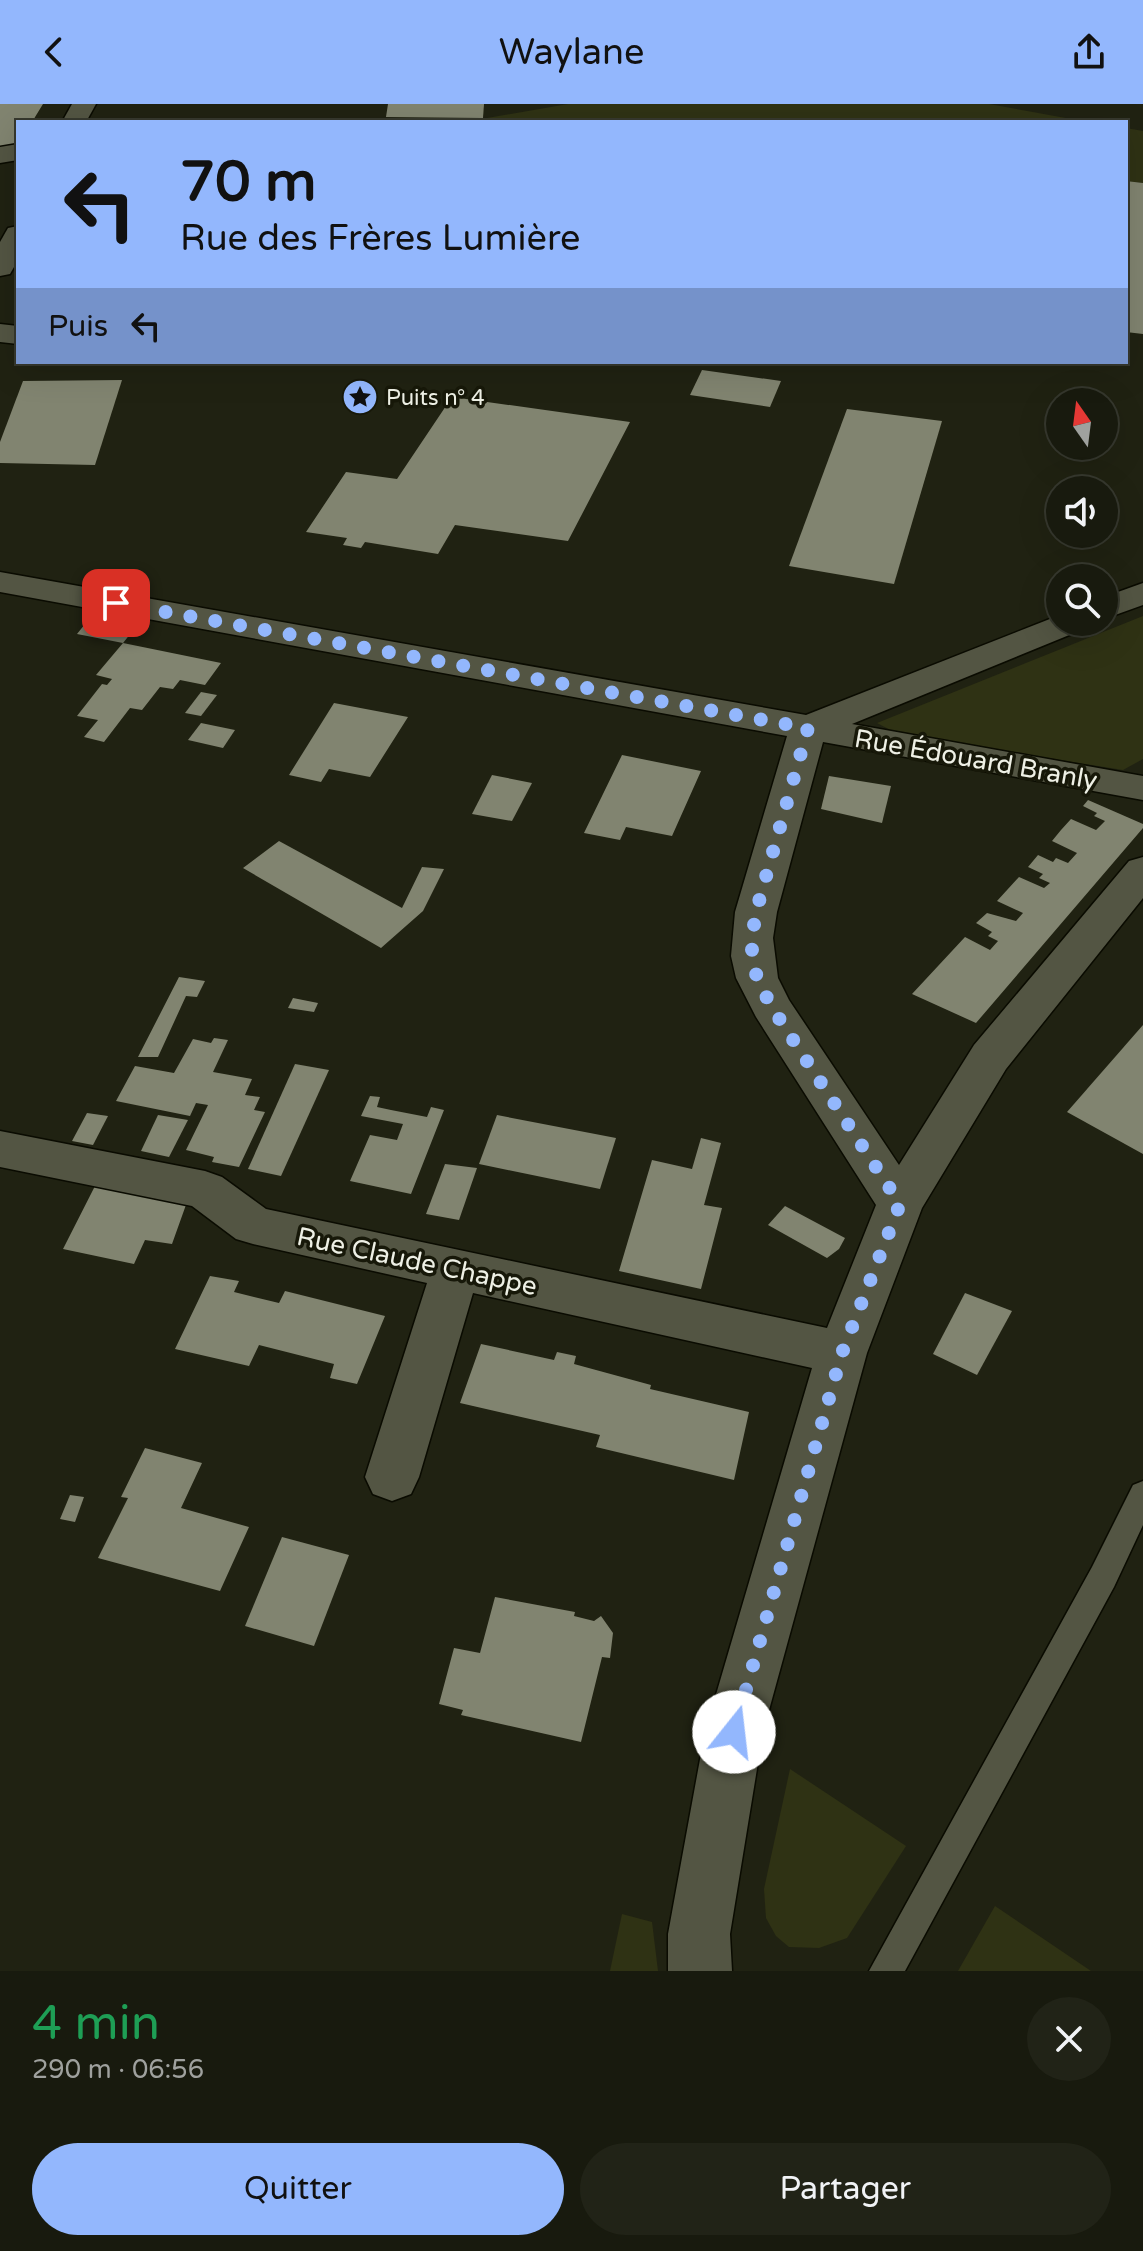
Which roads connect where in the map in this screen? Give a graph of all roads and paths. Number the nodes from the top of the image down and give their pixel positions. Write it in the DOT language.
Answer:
graph roads {
  1 [pos="16,238"];
  2 [pos="0,268"];
  3 [pos="0,582"];
  4 [pos="1143,593"];
  5 [pos="1118,603"];
  6 [pos="1046,632"];
  7 [pos="808,728"];
  8 [pos="1143,788"];
  9 [pos="1143,871"];
  10 [pos="0,1149"];
  11 [pos="900,1204"];
  12 [pos="456,1269"];
  13 [pos="842,1353"];
  14 [pos="392,1477"];
  15 [pos="1143,1494"];
  16 [pos="700,1971"];
  17 [pos="886,1971"];
  1 -- 2 [label="street"];
  3 -- 7 [label="street, Rue Édouard Branly"];
  4 -- 5 [label="street"];
  6 -- 7 [label="street"];
  7 -- 8 [label="street, Rue Édouard Branly"];
  7 -- 11 [label="street"];
  9 -- 11 [label="street"];
  10 -- 12 [label="street, Rue Claude Chappe"];
  11 -- 13 [label="street"];
  12 -- 13 [label="street, Rue Claude Chappe"];
  12 -- 14 [label="street"];
  13 -- 16 [label="street"];
  15 -- 17 [label="lane"];
}
